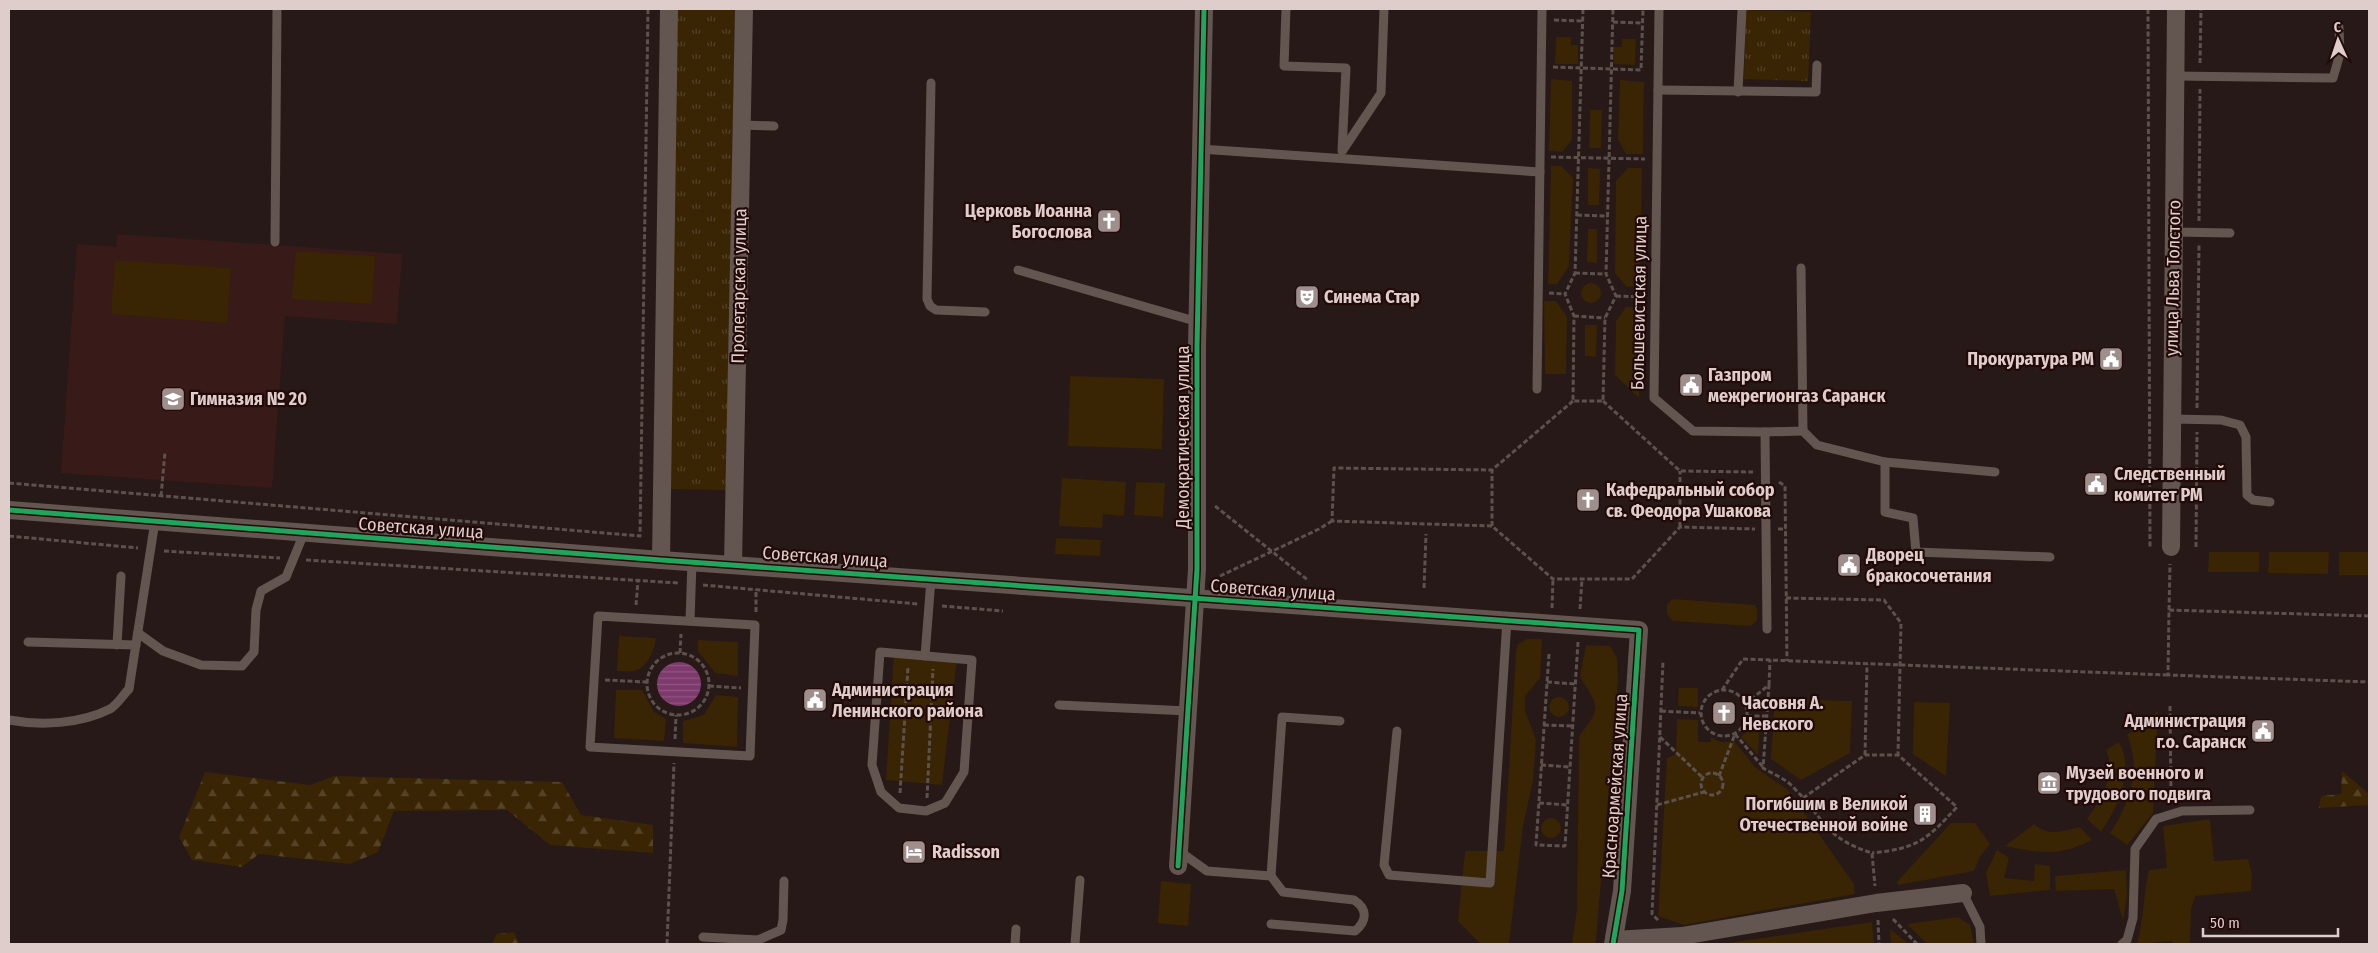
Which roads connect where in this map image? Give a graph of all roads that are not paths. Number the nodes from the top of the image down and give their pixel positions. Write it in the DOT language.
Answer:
graph roads {
  1 [pos="277,9"];
  2 [pos="669,9"];
  3 [pos="744,9"];
  4 [pos="1204,9"];
  5 [pos="1286,9"];
  6 [pos="1384,9"];
  7 [pos="1542,9"];
  8 [pos="1659,9"];
  9 [pos="1742,9"];
  10 [pos="2176,9"];
  11 [pos="2339,27"];
  12 [pos="1817,64"];
  13 [pos="2176,76"];
  14 [pos="930,83"];
  15 [pos="1658,90"];
  16 [pos="1738,92"];
  17 [pos="742,125"];
  18 [pos="774,126"];
  19 [pos="1200,149"];
  20 [pos="1342,151"];
  21 [pos="1322,158"];
  22 [pos="1540,172"];
  23 [pos="2174,232"];
  24 [pos="2230,233"];
  25 [pos="275,242"];
  26 [pos="1801,268"];
  27 [pos="1018,270"];
  28 [pos="985,312"];
  29 [pos="1198,322"];
  30 [pos="1538,389"];
  31 [pos="2172,419"];
  32 [pos="1803,431"];
  33 [pos="1765,432"];
  34 [pos="1884,462"];
  35 [pos="1995,472"];
  36 [pos="2270,502"];
  37 [pos="9,510"];
  38 [pos="155,521"];
  39 [pos="304,533"];
  40 [pos="2171,547"];
  41 [pos="2050,557"];
  42 [pos="660,560"];
  43 [pos="692,562"];
  44 [pos="734,564"];
  45 [pos="121,576"];
  46 [pos="931,579"];
  47 [pos="1196,599"];
  48 [pos="1507,620"];
  49 [pos="686,621"];
  50 [pos="1767,629"];
  51 [pos="1639,630"];
  52 [pos="138,633"];
  53 [pos="28,642"];
  54 [pos="117,644"];
  55 [pos="136,645"];
  56 [pos="929,656"];
  57 [pos="1059,704"];
  58 [pos="1188,711"];
  59 [pos="9,720"];
  60 [pos="1340,721"];
  61 [pos="1397,731"];
  62 [pos="2250,810"];
  63 [pos="1179,858"];
  64 [pos="1272,876"];
  65 [pos="1080,880"];
  66 [pos="784,881"];
  67 [pos="1963,893"];
  68 [pos="1270,924"];
  69 [pos="1016,929"];
  70 [pos="703,937"];
  71 [pos="758,942"];
  72 [pos="1614,942"];
  73 [pos="1015,944"];
  74 [pos="1075,944"];
  75 [pos="1981,944"];
  76 [pos="2122,944"];
  1 -- 25 [label="lane"];
  2 -- 42 [label="street"];
  3 -- 17 [label="street, Пролетарская улица"];
  4 -- 19 [label="street, Демократическая улица"];
  5 -- 20 [label="lane"];
  6 -- 20 [label="lane"];
  7 -- 22 [label="lane"];
  8 -- 15 [label="lane, Большевистская улица"];
  9 -- 16 [label="lane"];
  10 -- 13 [label="street, улица Льва Толстого"];
  11 -- 13 [label="lane"];
  12 -- 16 [label="lane"];
  13 -- 23 [label="street, улица Льва Толстого"];
  14 -- 28 [label="lane"];
  15 -- 16 [label="lane"];
  15 -- 33 [label="lane, Большевистская улица"];
  17 -- 18 [label="lane"];
  17 -- 44 [label="street, Пролетарская улица"];
  19 -- 21 [label="lane"];
  19 -- 29 [label="street, Демократическая улица"];
  20 -- 21 [label="lane"];
  21 -- 22 [label="lane"];
  22 -- 30 [label="lane"];
  23 -- 24 [label="lane"];
  23 -- 31 [label="street, улица Льва Толстого"];
  26 -- 32 [label="lane"];
  27 -- 29 [label="lane"];
  29 -- 47 [label="street, Демократическая улица"];
  31 -- 36 [label="lane"];
  31 -- 40 [label="street, улица Льва Толстого"];
  32 -- 33 [label="lane"];
  32 -- 34 [label="lane"];
  33 -- 50 [label="lane"];
  34 -- 35 [label="lane"];
  34 -- 41 [label="lane"];
  37 -- 38 [label="street, Советская улица"];
  38 -- 39 [label="street, Советская улица"];
  38 -- 52 [label="lane"];
  39 -- 42 [label="street, Советская улица"];
  39 -- 52 [label="lane"];
  42 -- 43 [label="street, Советская улица"];
  43 -- 44 [label="street, Советская улица"];
  43 -- 49 [label="lane"];
  44 -- 46 [label="street, Советская улица"];
  45 -- 54 [label="lane"];
  46 -- 47 [label="street, Советская улица"];
  46 -- 56 [label="lane"];
  47 -- 48 [label="street, Советская улица"];
  47 -- 58 [label="street, Демократическая улица"];
  48 -- 51 [label="street, Советская улица"];
  48 -- 61 [label="lane"];
  49 -- 49 [label="lane"];
  51 -- 72 [label="street, Красноармейская улица"];
  52 -- 55 [label="lane"];
  53 -- 54 [label="lane"];
  54 -- 55 [label="lane"];
  55 -- 59 [label="lane"];
  56 -- 56 [label="lane"];
  57 -- 58 [label="lane"];
  58 -- 63 [label="street, Демократическая улица"];
  60 -- 64 [label="lane"];
  62 -- 76 [label="lane"];
  63 -- 64 [label="lane"];
  64 -- 68 [label="lane"];
  65 -- 74 [label="lane"];
  66 -- 71 [label="lane"];
  67 -- 72 [label="street"];
  67 -- 75 [label="lane"];
  69 -- 73 [label="lane"];
  70 -- 71 [label="lane"];
}
